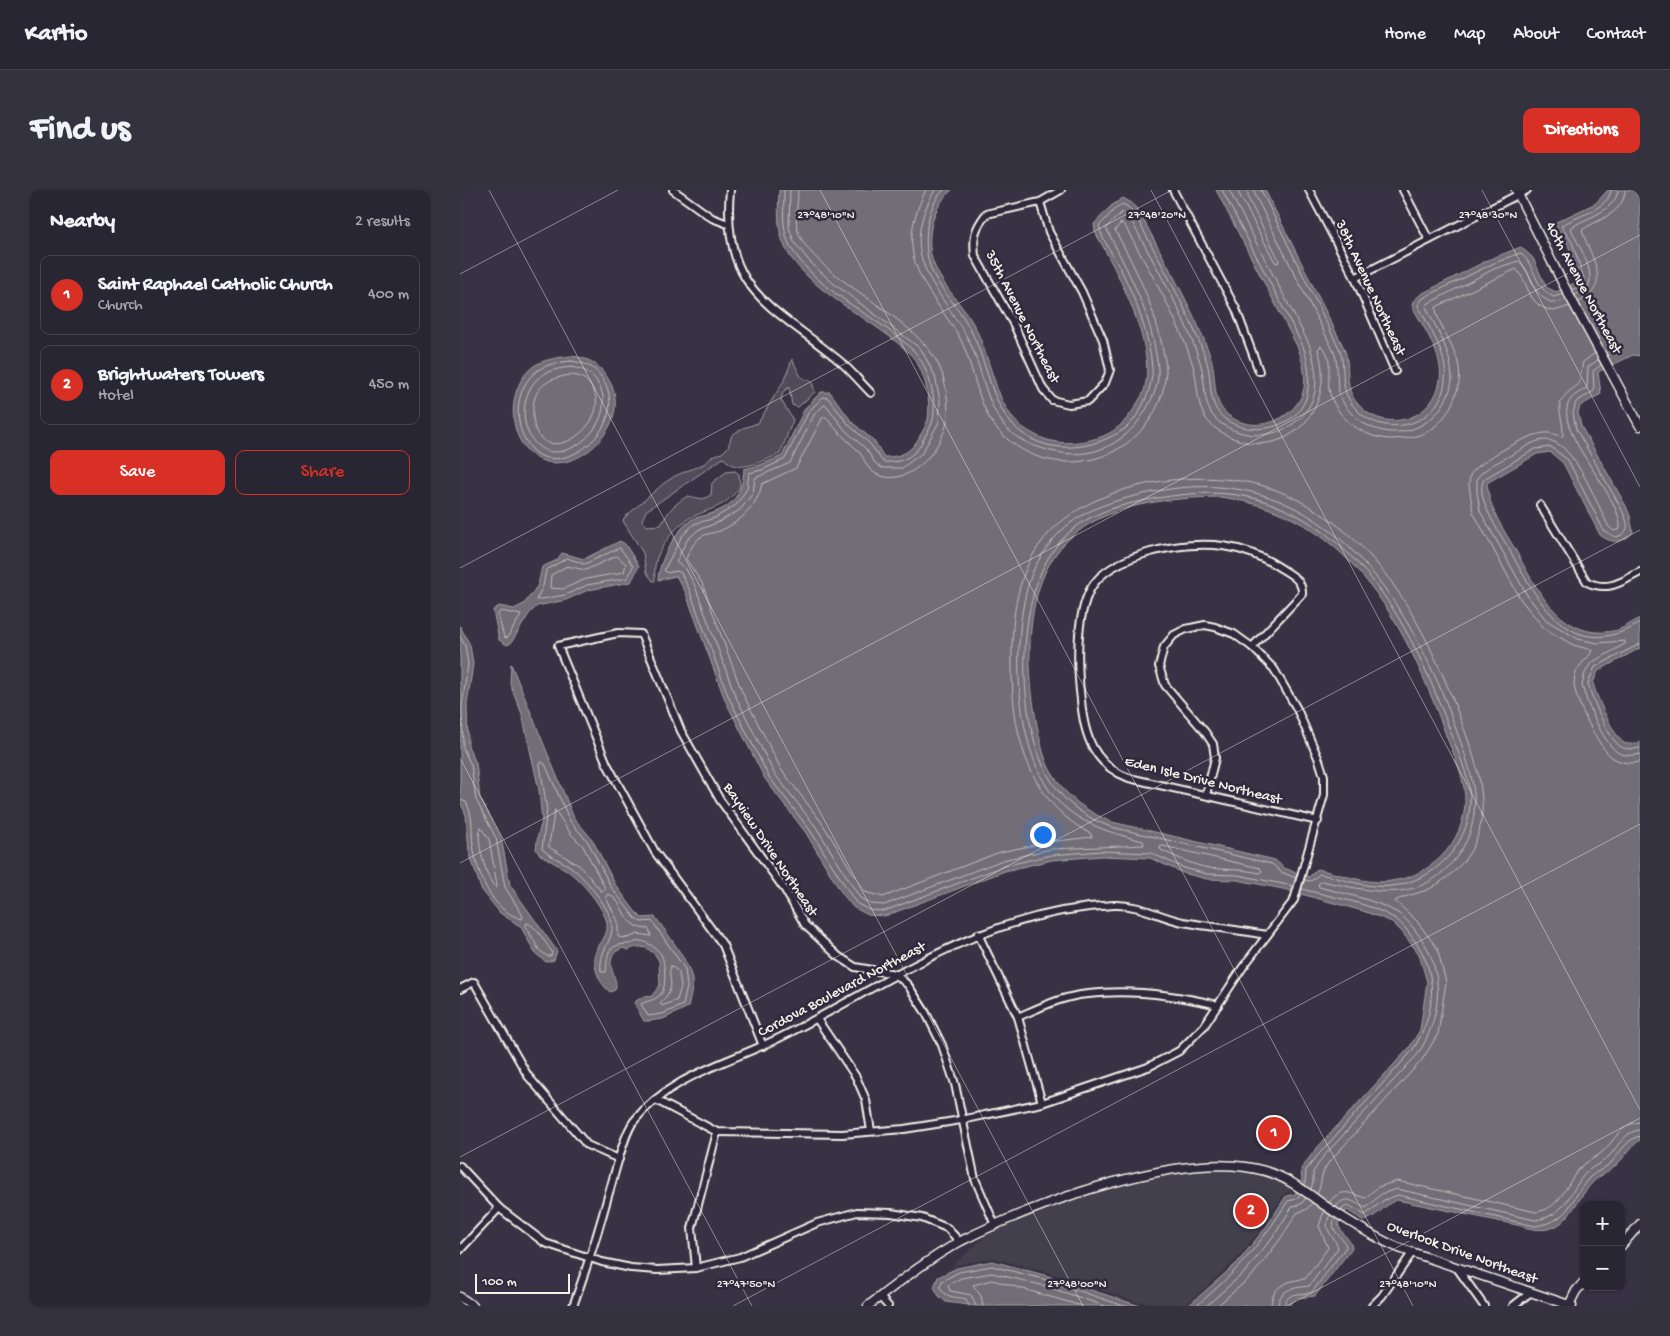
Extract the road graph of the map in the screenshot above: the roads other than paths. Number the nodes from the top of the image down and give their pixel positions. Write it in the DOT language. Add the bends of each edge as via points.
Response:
graph roads {
  1 [pos="673,190"];
  2 [pos="730,190"];
  3 [pos="1061,190"];
  4 [pos="1173,190"];
  5 [pos="1309,190"];
  6 [pos="1403,190"];
  7 [pos="1527,190"];
  8 [pos="1517,193"];
  9 [pos="1040,202"];
  10 [pos="728,224"];
  11 [pos="1428,240"];
  12 [pos="1355,278"];
  13 [pos="1259,371"];
  14 [pos="1395,371"];
  15 [pos="871,393"];
  16 [pos="1640,426"];
  17 [pos="1540,505"];
  18 [pos="1640,572"];
  19 [pos="1252,648"];
  20 [pos="1206,795"];
  21 [pos="1318,821"];
  22 [pos="978,934"];
  23 [pos="1267,935"];
  24 [pos="895,974"];
  25 [pos="460,989"];
  26 [pos="1218,1005"];
  27 [pos="1018,1017"];
  28 [pos="817,1019"];
  29 [pos="763,1046"];
  30 [pos="656,1100"];
  31 [pos="1042,1103"];
  32 [pos="961,1120"];
  33 [pos="871,1131"];
  34 [pos="717,1132"];
  35 [pos="619,1159"];
  36 [pos="460,1166"];
  37 [pos="499,1208"];
  38 [pos="1640,1224"];
  39 [pos="995,1225"];
  40 [pos="1625,1241"];
  41 [pos="960,1242"];
  42 [pos="460,1250"];
  43 [pos="1412,1253"];
  44 [pos="590,1258"];
  45 [pos="696,1268"];
  46 [pos="1457,1268"];
  47 [pos="1580,1286"];
  48 [pos="1531,1292"];
  49 [pos="460,1296"];
  50 [pos="880,1298"];
  51 [pos="473,1306"];
  52 [pos="573,1306"];
  53 [pos="868,1306"];
  54 [pos="888,1306"];
  55 [pos="1372,1306"];
  56 [pos="1484,1306"];
  57 [pos="1513,1306"];
  58 [pos="1571,1306"];
  1 -- 10 [label="street" via="712,218"];
  2 -- 10 [label="street"];
  3 -- 9 [label="street"];
  4 -- 13 [label="street" via="1236,309"];
  5 -- 12 [label="street, 38th Avenue Northeast"];
  6 -- 11 [label="street"];
  7 -- 8 [label="street"];
  8 -- 11 [label="street"];
  8 -- 16 [label="street, 40th Avenue Northeast"];
  9 -- 9 [label="street, 35th Avenue Northeast" via="1048,232 1082,292 1103,340 1110,370 1105,383 1088,401 1081,403 1052,400 1042,389 1014,326 974,256 972,244 977,226 986,214"];
  10 -- 15 [label="street" via="735,255 751,288 779,316 849,368"];
  11 -- 12 [label="street"];
  12 -- 14 [label="street, 38th Avenue Northeast"];
  17 -- 18 [label="street" via="1588,582 1601,587 1615,586"];
  19 -- 20 [label="street" via="1225,630 1205,625 1174,635 1160,656 1159,666 1165,685 1213,744 1215,758"];
  19 -- 20 [label="street, Eden Isle Drive Northeast" via="1298,599 1302,589 1290,574 1246,551 1204,545 1143,554 1124,560 1104,572 1086,600 1081,622 1079,685 1087,735 1097,756 1111,770 1129,778"];
  19 -- 21 [label="street" via="1284,683 1319,760 1325,784"];
  20 -- 21 [label="street, Eden Isle Drive Northeast"];
  21 -- 23 [label="street" via="1294,900"];
  22 -- 23 [label="street, Cordova Boulevard Northeast" via="1039,915 1115,905 1140,907 1181,921"];
  22 -- 24 [label="street, Cordova Boulevard Northeast"];
  22 -- 27 [label="street"];
  23 -- 26 [label="street"];
  24 -- 28 [label="street, Cordova Boulevard Northeast"];
  24 -- 29 [label="street, Bayview Drive Northeast" via="855,967 804,925 785,890 720,800 691,749 641,634 618,633 558,646 607,764 655,852 724,945"];
  24 -- 32 [label="street" via="908,985 942,1045 955,1084"];
  25 -- 35 [label="street" via="474,982 528,1076 587,1145"];
  26 -- 27 [label="street" via="1177,996 1088,994 1057,1001"];
  26 -- 31 [label="street" via="1204,1026 1179,1050 1148,1067"];
  27 -- 31 [label="street"];
  28 -- 29 [label="street, Cordova Boulevard Northeast"];
  28 -- 33 [label="street" via="856,1077 866,1100"];
  29 -- 30 [label="street, Cordova Boulevard Northeast" via="672,1086"];
  30 -- 34 [label="street"];
  30 -- 35 [label="street, Cordova Boulevard Northeast" via="633,1122"];
  31 -- 32 [label="street"];
  32 -- 33 [label="street"];
  32 -- 39 [label="street" via="975,1179"];
  33 -- 34 [label="street" via="842,1134"];
  34 -- 45 [label="street" via="692,1228"];
  35 -- 44 [label="street, Cordova Boulevard Northeast"];
  36 -- 37 [label="street"];
  37 -- 42 [label="street"];
  37 -- 44 [label="street" via="545,1243"];
  38 -- 40 [label="street"];
  39 -- 41 [label="street, Overlook Drive Northeast"];
  39 -- 43 [label="street, Overlook Drive Northeast" via="1054,1201 1169,1169 1239,1166 1266,1171 1296,1186 1387,1243"];
  41 -- 45 [label="street" via="947,1228 922,1218 857,1212 817,1223 740,1257"];
  41 -- 50 [label="street, Overlook Drive Northeast"];
  43 -- 46 [label="street, Overlook Drive Northeast"];
  43 -- 55 [label="street"];
  44 -- 45 [label="street" via="648,1269"];
  44 -- 52 [label="street, Cordova Boulevard Northeast"];
  46 -- 48 [label="street, Overlook Drive Northeast"];
  46 -- 56 [label="street"];
  47 -- 58 [label="street"];
  48 -- 57 [label="street"];
  48 -- 58 [label="street, Overlook Drive Northeast"];
  49 -- 51 [label="street"];
  50 -- 53 [label="street, Overlook Drive Northeast"];
  50 -- 54 [label="street"];
}
